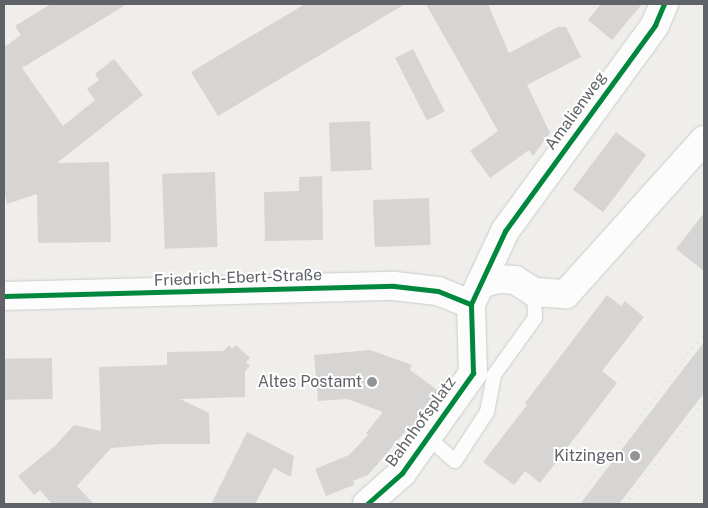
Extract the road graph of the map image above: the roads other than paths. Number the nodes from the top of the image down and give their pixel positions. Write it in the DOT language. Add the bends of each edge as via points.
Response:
graph roads {
  1 [pos="664,4"];
  2 [pos="704,140"];
  3 [pos="504,231"];
  4 [pos="534,292"];
  5 [pos="476,294"];
  6 [pos="4,296"];
  7 [pos="482,379"];
  8 [pos="428,437"];
  9 [pos="367,504"];
  1 -- 3 [label="street, Amalienweg" via="655,25"];
  2 -- 4 [label="street" via="566,294"];
  3 -- 5 [label="street, Bahnhofsplatz"];
  4 -- 5 [label="street" via="516,280 498,279"];
  4 -- 7 [label="lane" via="535,318 494,375"];
  5 -- 6 [label="street, Friedrich-Ebert-Straße" via="394,286"];
  5 -- 7 [label="street, Bahnhofsplatz"];
  7 -- 8 [label="street, Bahnhofsplatz"];
  7 -- 8 [label="lane, Bahnhofsplatz" via="487,412 455,461"];
  8 -- 9 [label="street, Bahnhofsplatz" via="402,473"];
}
